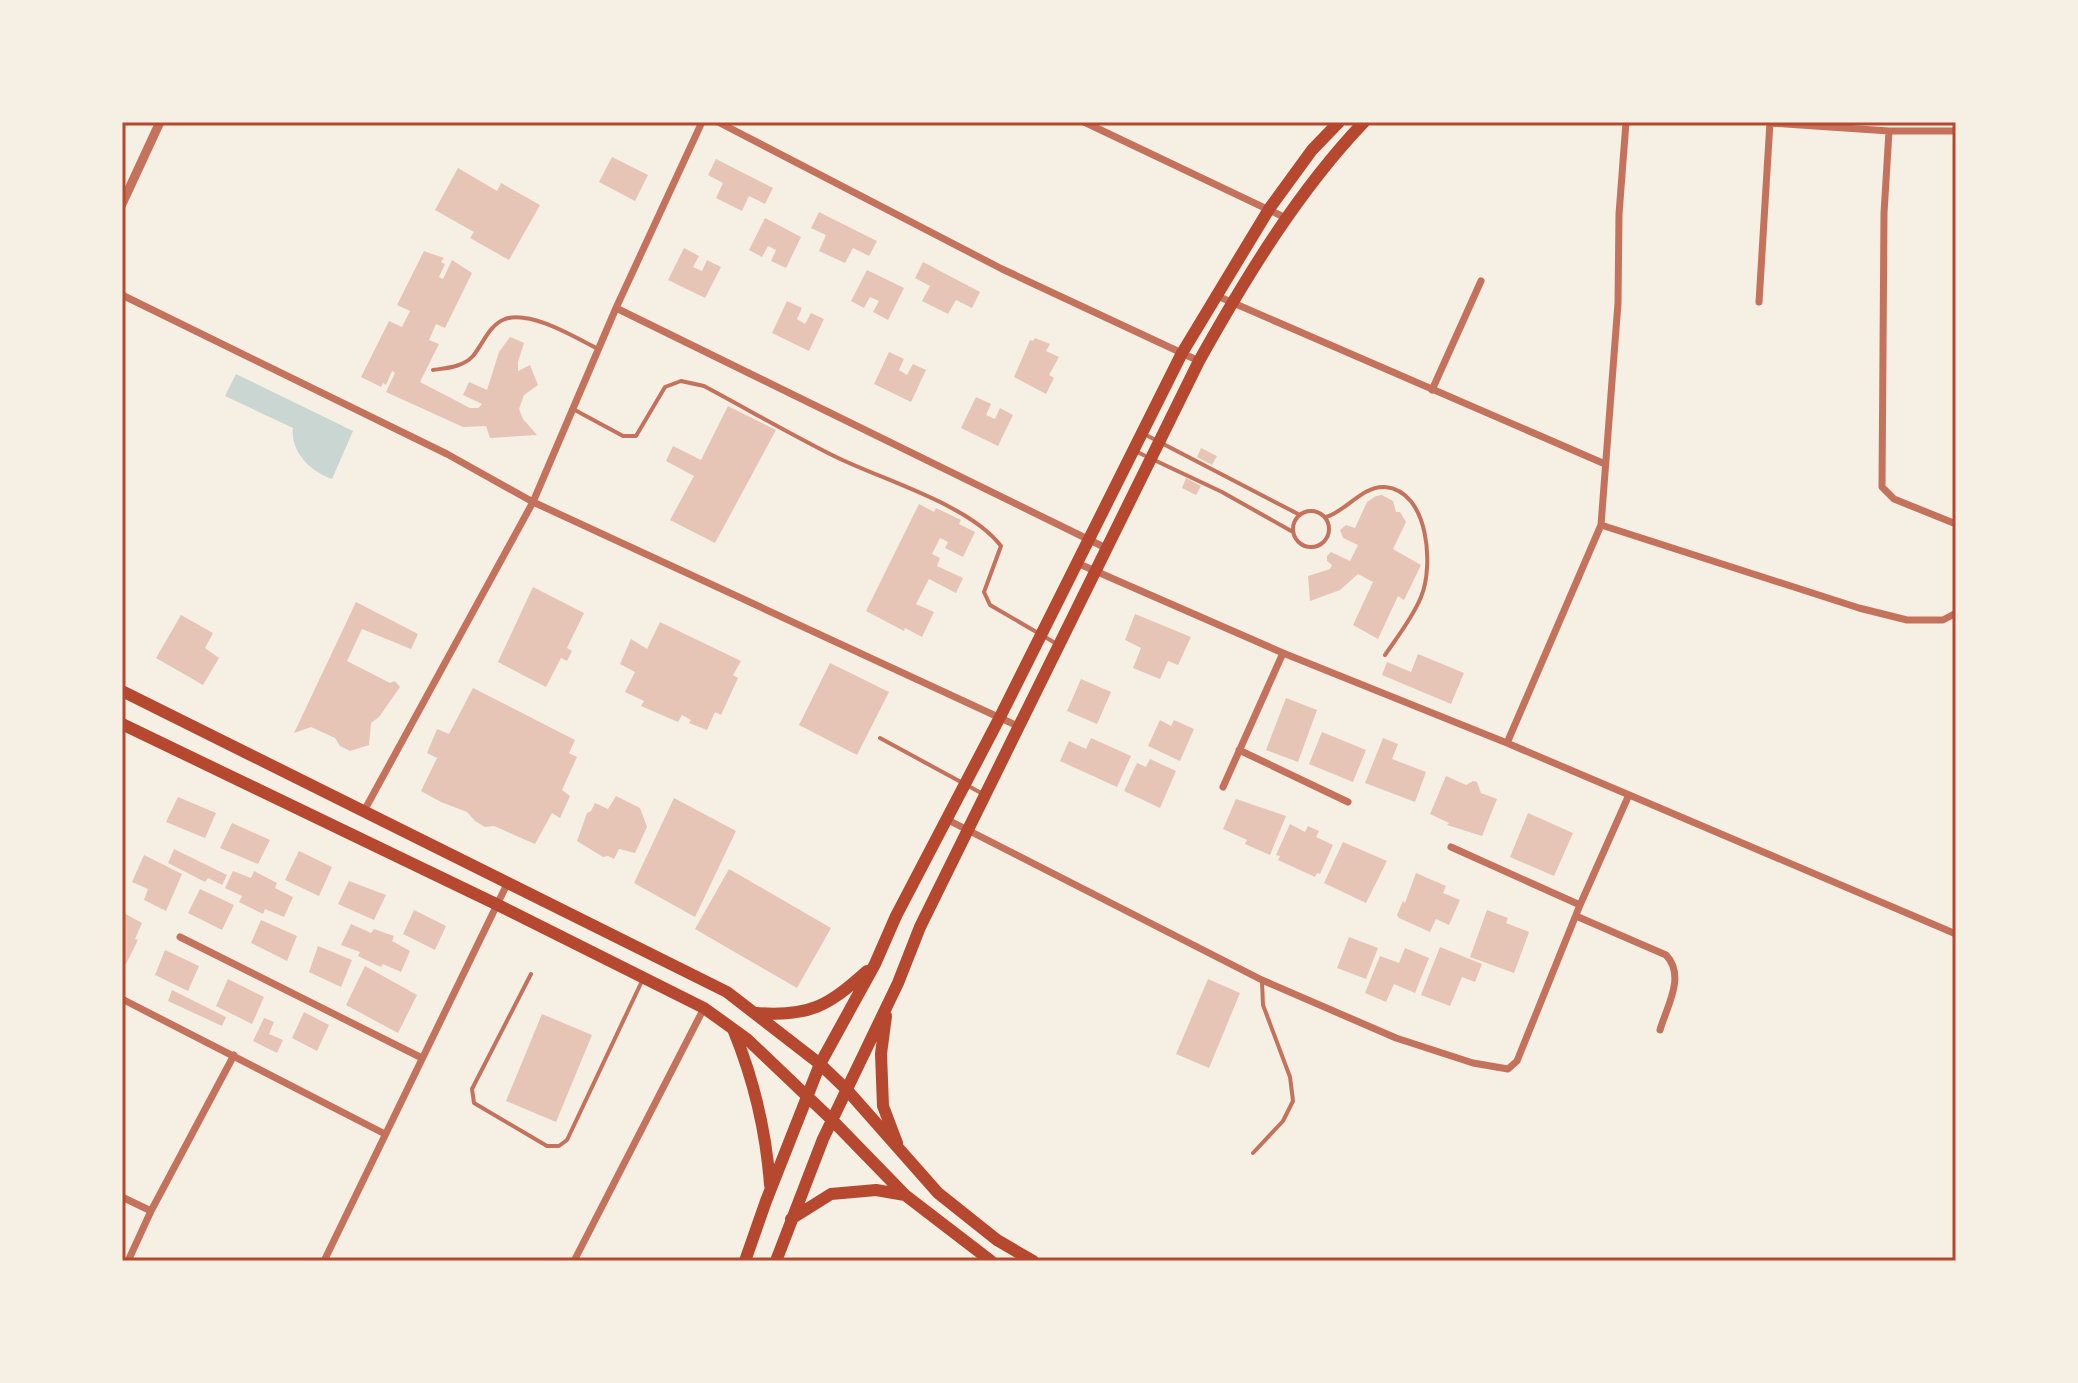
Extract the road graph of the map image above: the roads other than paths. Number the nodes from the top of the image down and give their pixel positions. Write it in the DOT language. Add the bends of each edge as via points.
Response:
graph roads {
  1 [pos="160,122"];
  2 [pos="702,122"];
  3 [pos="718,122"];
  4 [pos="1084,122"];
  5 [pos="1106,122"];
  6 [pos="1339,122"];
  7 [pos="1364,122"];
  8 [pos="1626,122"];
  9 [pos="1770,122"];
  10 [pos="736,126"];
  11 [pos="1102,131"];
  12 [pos="1889,131"];
  13 [pos="1956,131"];
  14 [pos="122,204"];
  15 [pos="1269,209"];
  16 [pos="1288,219"];
  17 [pos="1481,281"];
  18 [pos="122,295"];
  19 [pos="1215,295"];
  20 [pos="1232,302"];
  21 [pos="1759,302"];
  22 [pos="616,308"];
  23 [pos="598,349"];
  24 [pos="1182,353"];
  25 [pos="1199,361"];
  26 [pos="433,370"];
  27 [pos="1432,390"];
  28 [pos="573,409"];
  29 [pos="1142,433"];
  30 [pos="1158,441"];
  31 [pos="1133,450"];
  32 [pos="1150,459"];
  33 [pos="1605,464"];
  34 [pos="533,502"];
  35 [pos="1300,515"];
  36 [pos="1326,517"];
  37 [pos="1956,524"];
  38 [pos="1601,525"];
  39 [pos="1293,532"];
  40 [pos="1089,540"];
  41 [pos="1108,549"];
  42 [pos="1077,563"];
  43 [pos="1096,571"];
  44 [pos="1956,613"];
  45 [pos="1041,635"];
  46 [pos="1060,646"];
  47 [pos="1283,653"];
  48 [pos="1385,655"];
  49 [pos="122,691"];
  50 [pos="1000,717"];
  51 [pos="122,724"];
  52 [pos="1020,727"];
  53 [pos="880,738"];
  54 [pos="1507,743"];
  55 [pos="1239,750"];
  56 [pos="964,785"];
  57 [pos="1223,787"];
  58 [pos="986,795"];
  59 [pos="1628,797"];
  60 [pos="1348,802"];
  61 [pos="364,811"];
  62 [pos="946,819"];
  63 [pos="968,832"];
  64 [pos="1451,847"];
  65 [pos="508,882"];
  66 [pos="496,904"];
  67 [pos="1580,905"];
  68 [pos="1576,916"];
  69 [pos="1956,934"];
  70 [pos="180,937"];
  71 [pos="875,964"];
  72 [pos="531,974"];
  73 [pos="643,978"];
  74 [pos="1262,980"];
  75 [pos="122,999"];
  76 [pos="887,1005"];
  77 [pos="704,1008"];
  78 [pos="756,1013"];
  79 [pos="733,1029"];
  80 [pos="1660,1030"];
  81 [pos="234,1055"];
  82 [pos="422,1058"];
  83 [pos="820,1064"];
  84 [pos="847,1090"];
  85 [pos="807,1098"];
  86 [pos="832,1120"];
  87 [pos="385,1134"];
  88 [pos="899,1149"];
  89 [pos="1253,1153"];
  90 [pos="770,1191"];
  91 [pos="905,1195"];
  92 [pos="122,1197"];
  93 [pos="151,1211"];
  94 [pos="791,1219"];
  95 [pos="128,1261"];
  96 [pos="324,1261"];
  97 [pos="574,1261"];
  98 [pos="745,1261"];
  99 [pos="776,1261"];
  100 [pos="991,1261"];
  101 [pos="1033,1261"];
  1 -- 14 [label="street"];
  2 -- 22 [label="street"];
  3 -- 10 [label="street"];
  4 -- 11 [label="street"];
  5 -- 11 [label="street"];
  6 -- 15 [label="main road"];
  7 -- 16 [label="main road" via="1331,156"];
  8 -- 33 [label="street"];
  9 -- 12 [label="street"];
  9 -- 21 [label="street"];
  10 -- 24 [label="street" via="1002,269"];
  11 -- 15 [label="street"];
  12 -- 13 [label="street"];
  12 -- 37 [label="street" via="1882,487 1894,499"];
  15 -- 16 [label="street"];
  15 -- 19 [label="main road"];
  16 -- 20 [label="main road"];
  17 -- 27 [label="street"];
  18 -- 34 [label="street" via="447,454"];
  19 -- 20 [label="street"];
  19 -- 24 [label="main road"];
  20 -- 25 [label="main road"];
  20 -- 27 [label="street"];
  22 -- 23 [label="street"];
  22 -- 40 [label="street"];
  23 -- 26 [label="lane" via="554,327 516,318 503,320 458,366"];
  23 -- 28 [label="street"];
  24 -- 25 [label="street"];
  24 -- 29 [label="main road"];
  25 -- 30 [label="main road"];
  27 -- 33 [label="street"];
  28 -- 34 [label="street"];
  28 -- 45 [label="lane" via="623,436 636,436 665,387 681,381 704,386 835,457 944,505 992,535 1001,546 984,592 990,605"];
  29 -- 30 [label="lane"];
  29 -- 31 [label="main road"];
  30 -- 32 [label="main road"];
  30 -- 35 [label="lane"];
  31 -- 32 [label="lane"];
  31 -- 40 [label="main road"];
  32 -- 39 [label="lane"];
  32 -- 41 [label="main road"];
  33 -- 38 [label="street"];
  34 -- 50 [label="street"];
  34 -- 61 [label="street"];
  35 -- 36 [label="lane" via="1310,510"];
  35 -- 39 [label="lane"];
  36 -- 39 [label="lane" via="1330,529 1321,544 1304,545"];
  36 -- 48 [label="lane" via="1368,491 1385,487 1403,495 1417,511 1426,536 1428,568 1422,596"];
  38 -- 44 [label="street" via="1907,620 1943,620"];
  38 -- 54 [label="street"];
  40 -- 41 [label="street"];
  40 -- 42 [label="main road"];
  41 -- 43 [label="main road"];
  42 -- 43 [label="street"];
  42 -- 45 [label="main road"];
  43 -- 46 [label="main road"];
  43 -- 47 [label="street"];
  45 -- 46 [label="lane"];
  45 -- 50 [label="main road"];
  46 -- 52 [label="main road"];
  47 -- 54 [label="street"];
  47 -- 55 [label="street"];
  49 -- 61 [label="main road"];
  50 -- 52 [label="street"];
  50 -- 56 [label="main road"];
  51 -- 66 [label="main road"];
  52 -- 58 [label="main road"];
  53 -- 56 [label="lane"];
  54 -- 59 [label="street"];
  55 -- 57 [label="street"];
  55 -- 60 [label="street"];
  56 -- 58 [label="lane"];
  56 -- 62 [label="main road"];
  58 -- 63 [label="main road"];
  59 -- 67 [label="street"];
  59 -- 69 [label="street"];
  61 -- 65 [label="main road"];
  62 -- 63 [label="street"];
  62 -- 71 [label="main road"];
  63 -- 74 [label="street"];
  63 -- 76 [label="main road"];
  64 -- 67 [label="street"];
  65 -- 66 [label="street"];
  65 -- 78 [label="main road" via="684,968"];
  66 -- 73 [label="main road"];
  66 -- 82 [label="street"];
  67 -- 68 [label="street"];
  68 -- 74 [label="street" via="1517,1061 1508,1069 1396,1038"];
  68 -- 80 [label="street" via="1672,961 1677,975"];
  70 -- 82 [label="street"];
  71 -- 78 [label="main road" via="838,997 810,1010"];
  71 -- 83 [label="main road"];
  72 -- 73 [label="lane" via="472,1096 474,1103 547,1146 567,1140"];
  73 -- 77 [label="main road"];
  74 -- 89 [label="lane" via="1263,1005 1290,1077 1293,1101 1283,1121"];
  75 -- 81 [label="street"];
  76 -- 84 [label="main road"];
  76 -- 88 [label="main road" via="881,1054 883,1106"];
  77 -- 79 [label="main road"];
  77 -- 97 [label="street"];
  78 -- 83 [label="main road"];
  79 -- 85 [label="main road"];
  79 -- 90 [label="main road" via="749,1067 766,1137"];
  81 -- 87 [label="street"];
  81 -- 93 [label="street"];
  82 -- 87 [label="street"];
  83 -- 84 [label="main road"];
  83 -- 85 [label="main road"];
  84 -- 86 [label="main road"];
  84 -- 88 [label="main road"];
  85 -- 86 [label="main road"];
  85 -- 90 [label="main road"];
  86 -- 91 [label="main road"];
  86 -- 94 [label="main road"];
  87 -- 96 [label="street"];
  88 -- 101 [label="main road" via="938,1193"];
  90 -- 98 [label="main road"];
  91 -- 94 [label="main road" via="876,1190 831,1194"];
  91 -- 100 [label="main road"];
  92 -- 93 [label="street"];
  93 -- 95 [label="street"];
  94 -- 99 [label="main road"];
}
